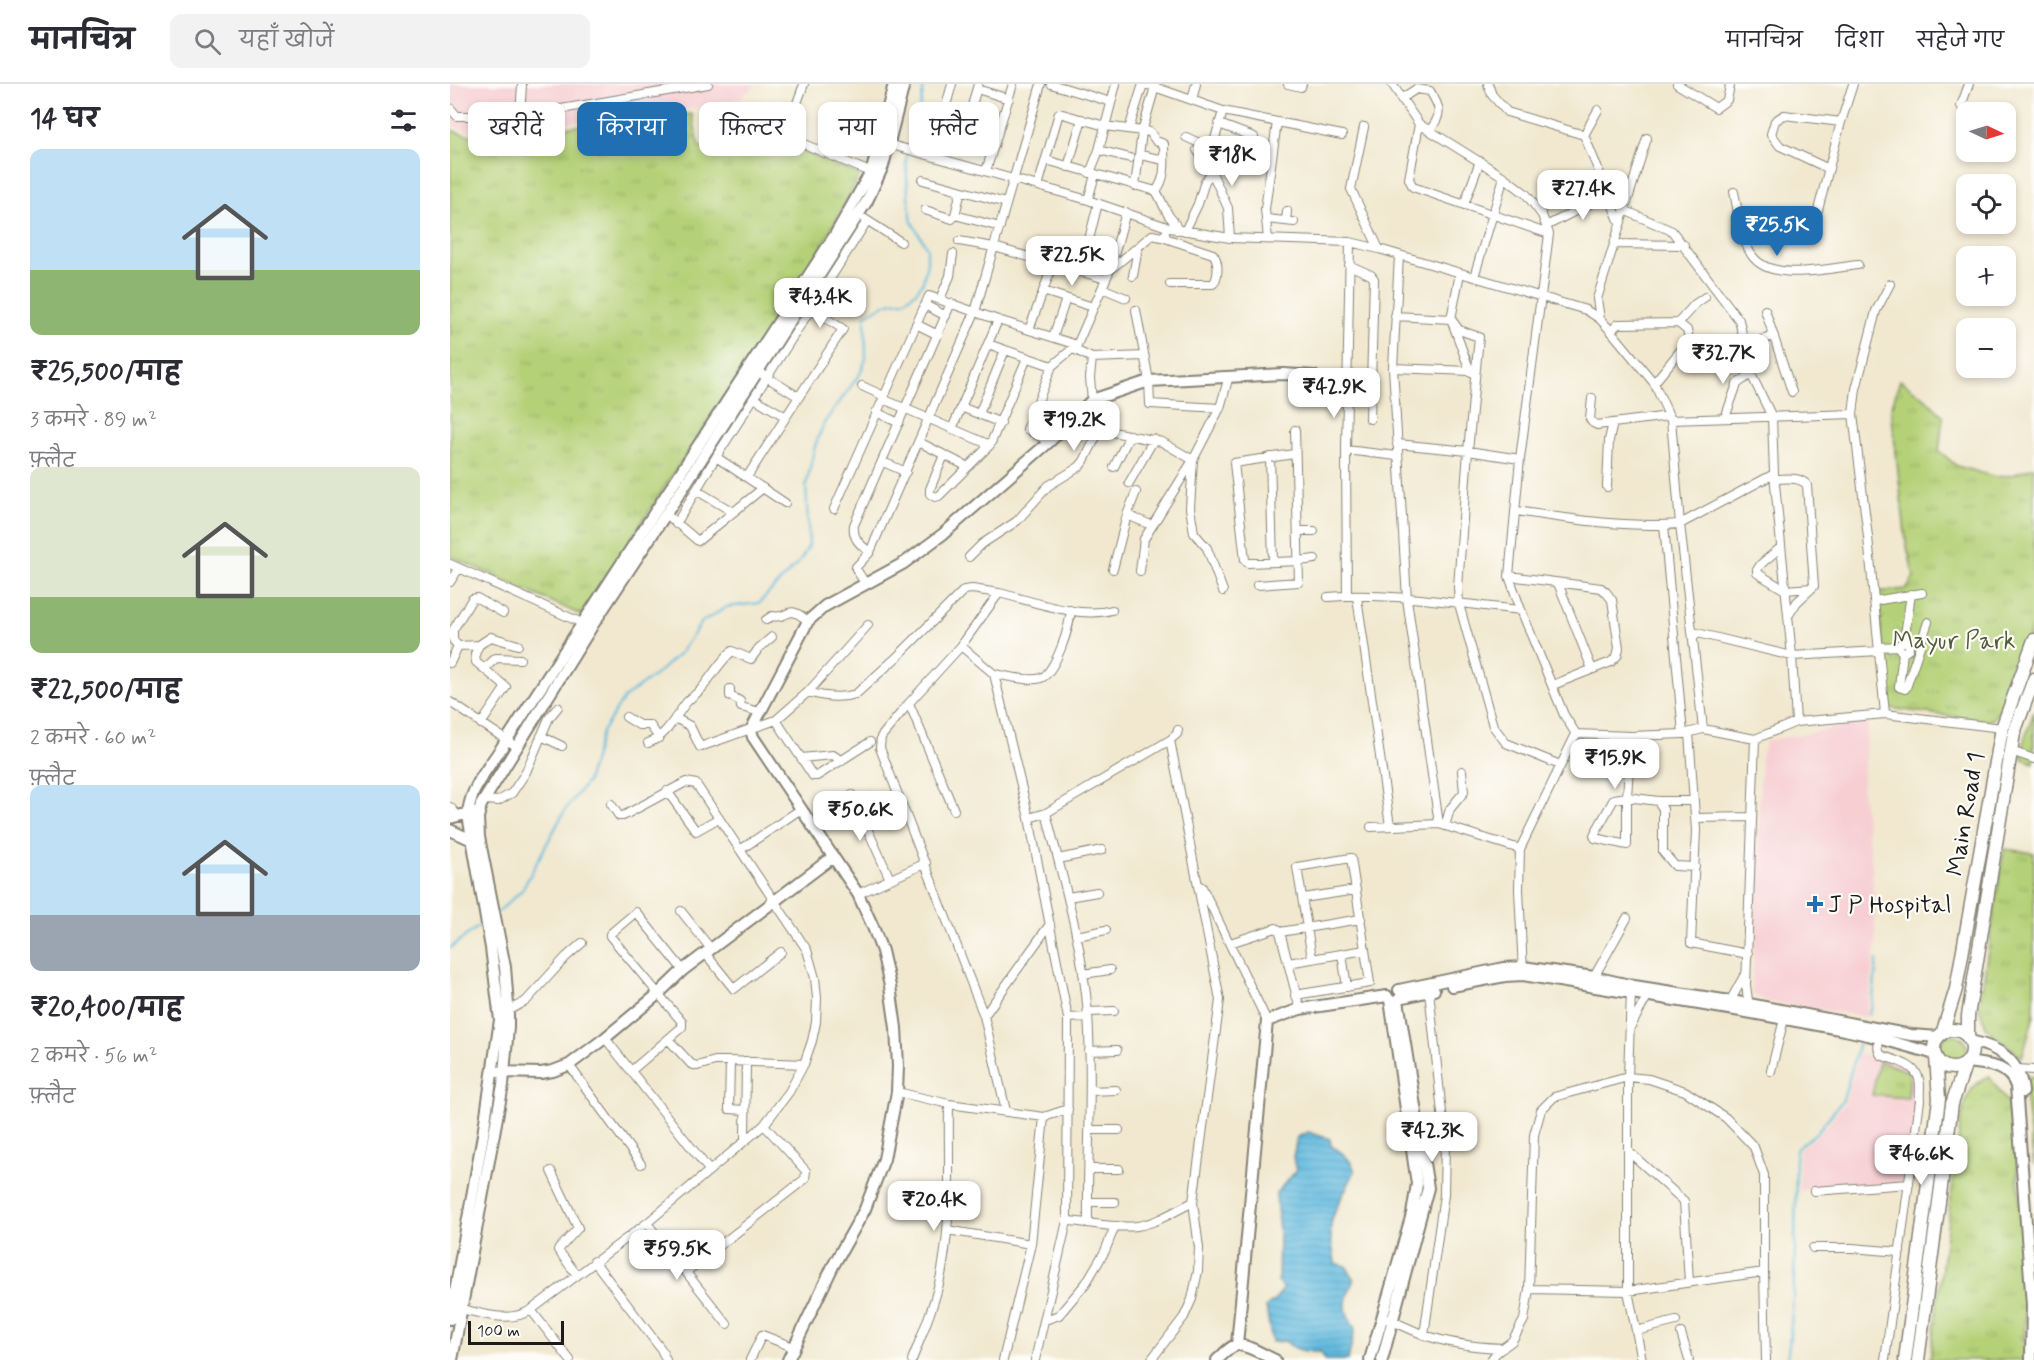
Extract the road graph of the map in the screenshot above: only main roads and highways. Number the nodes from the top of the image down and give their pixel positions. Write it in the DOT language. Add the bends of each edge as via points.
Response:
graph roads {
  1 [pos="2034,640"];
  2 [pos="2034,679"];
  3 [pos="1940,1036"];
  4 [pos="1969,1040"];
  5 [pos="1935,1056"];
  6 [pos="1966,1063"];
  7 [pos="1905,1360"];
  8 [pos="1918,1360"];
  1 -- 3 [label="main road, Main Road 1" via="2002,728 1956,989"];
  2 -- 4 [label="main road, Main Road 1" via="2014,733 1968,1016"];
  3 -- 4 [label="main road" via="1957,1030"];
  3 -- 5 [label="main road" via="1934,1047"];
  4 -- 6 [label="main road" via="1972,1052"];
  5 -- 6 [label="main road" via="1951,1068"];
  5 -- 7 [label="main road" via="1939,1099"];
  6 -- 8 [label="main road" via="1952,1104"];
}
